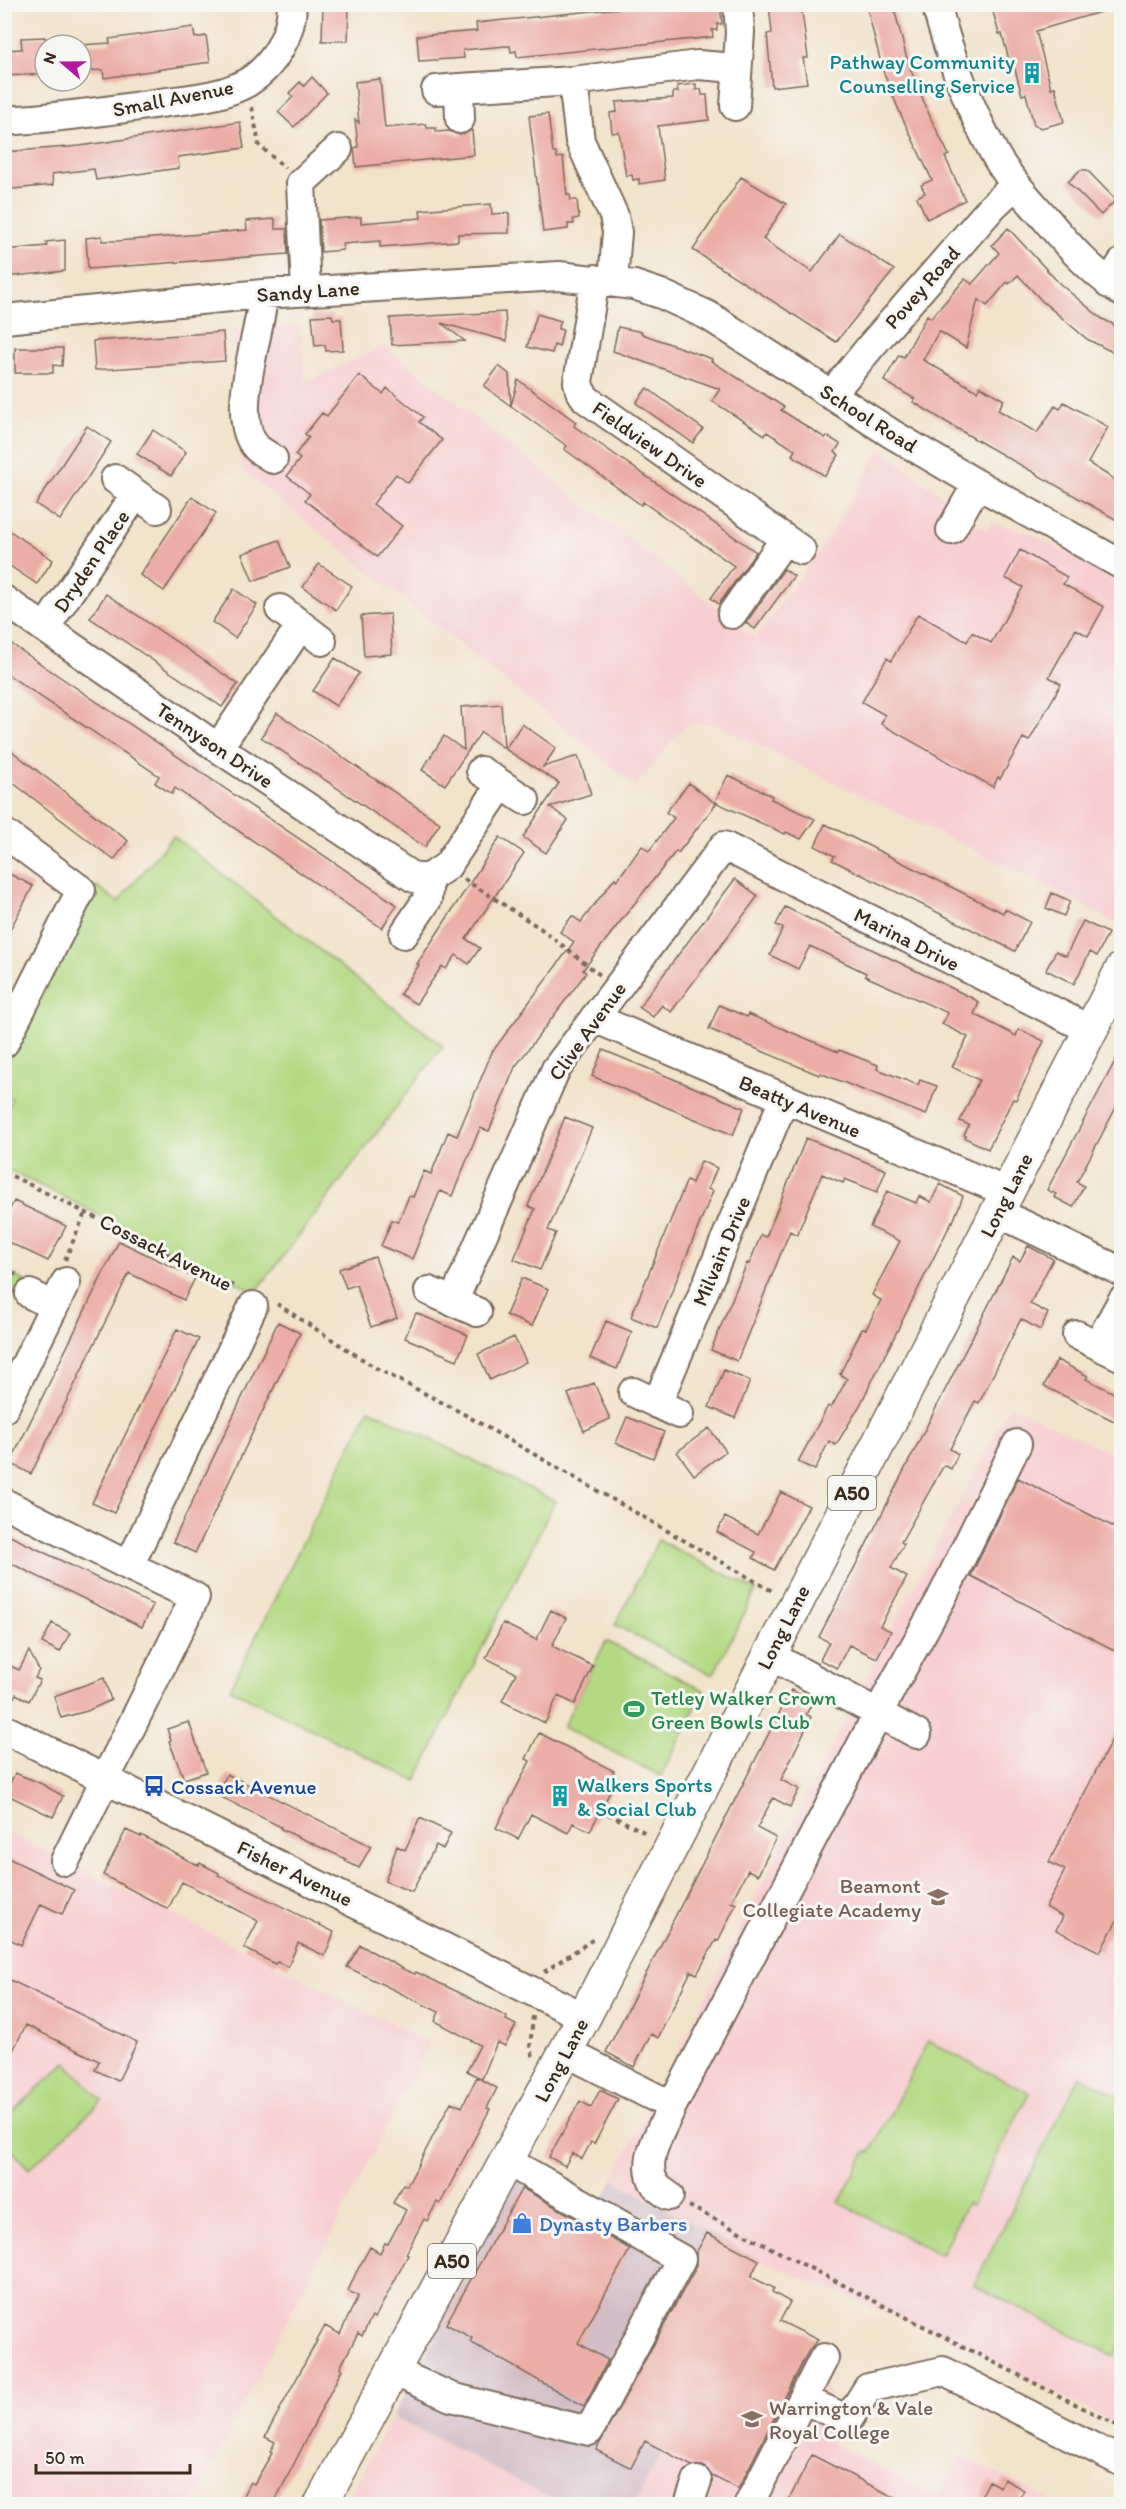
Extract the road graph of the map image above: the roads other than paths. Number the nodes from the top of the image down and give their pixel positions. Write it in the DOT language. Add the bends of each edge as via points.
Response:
graph roads {
  1 [pos="292,4"];
  2 [pos="738,4"];
  3 [pos="936,4"];
  4 [pos="736,68"];
  5 [pos="573,81"];
  6 [pos="735,106"];
  7 [pos="460,119"];
  8 [pos="4,122"];
  9 [pos="338,149"];
  10 [pos="1016,184"];
  11 [pos="604,280"];
  12 [pos="1117,280"];
  13 [pos="306,291"];
  14 [pos="263,294"];
  15 [pos="4,319"];
  16 [pos="831,395"];
  17 [pos="273,459"];
  18 [pos="977,484"];
  19 [pos="136,494"];
  20 [pos="951,530"];
  21 [pos="1122,565"];
  22 [pos="4,600"];
  23 [pos="732,614"];
  24 [pos="301,625"];
  25 [pos="45,628"];
  26 [pos="218,748"];
  27 [pos="502,785"];
  28 [pos="4,833"];
  29 [pos="724,846"];
  30 [pos="438,872"];
  31 [pos="404,934"];
  32 [pos="1122,969"];
  33 [pos="594,1018"];
  34 [pos="1090,1030"];
  35 [pos="4,1043"];
  36 [pos="784,1099"];
  37 [pos="1002,1202"];
  38 [pos="1122,1272"];
  39 [pos="50,1294"];
  40 [pos="1122,1301"];
  41 [pos="453,1302"];
  42 [pos="244,1311"];
  43 [pos="1099,1346"];
  44 [pos="657,1403"];
  45 [pos="4,1408"];
  46 [pos="1017,1444"];
  47 [pos="4,1503"];
  48 [pos="129,1566"];
  49 [pos="770,1655"];
  50 [pos="878,1714"];
  51 [pos="4,1729"];
  52 [pos="917,1734"];
  53 [pos="106,1780"];
  54 [pos="65,1860"];
  55 [pos="584,2017"];
  56 [pos="566,2052"];
  57 [pos="672,2106"];
  58 [pos="507,2160"];
  59 [pos="669,2196"];
  60 [pos="824,2358"];
  61 [pos="393,2371"];
  62 [pos="803,2399"];
  63 [pos="1122,2462"];
  64 [pos="321,2505"];
  65 [pos="749,2505"];
  1 -- 8 [label="street, Small Avenue" via="280,47 248,82 187,99"];
  2 -- 4 [label="street"];
  3 -- 10 [label="street" via="963,86 998,159"];
  4 -- 5 [label="street" via="698,65"];
  4 -- 6 [label="street"];
  5 -- 7 [label="street" via="447,89"];
  5 -- 11 [label="street, Fieldview Drive" via="580,141 614,216 617,232"];
  9 -- 13 [label="street" via="301,183"];
  10 -- 12 [label="street" via="1067,245"];
  10 -- 16 [label="street, Povey Road"];
  11 -- 13 [label="street, Sandy Lane" via="559,276"];
  11 -- 16 [label="street, School Road" via="661,294 709,316"];
  11 -- 23 [label="street, Fieldview Drive" via="578,382 586,399 793,545"];
  13 -- 14 [label="street, Sandy Lane"];
  14 -- 15 [label="street, Sandy Lane"];
  14 -- 17 [label="street" via="248,371 246,416 257,448"];
  16 -- 18 [label="street, School Road"];
  18 -- 20 [label="street"];
  18 -- 21 [label="street, School Road"];
  19 -- 25 [label="street, Dryden Place"];
  22 -- 25 [label="street, Tennyson Drive"];
  24 -- 26 [label="street"];
  25 -- 26 [label="street, Tennyson Drive"];
  26 -- 30 [label="street, Tennyson Drive" via="406,875 414,878"];
  27 -- 30 [label="street"];
  28 -- 35 [label="street" via="81,890"];
  29 -- 33 [label="street, Clive Avenue"];
  29 -- 34 [label="street, Marina Drive"];
  30 -- 31 [label="street" via="427,900"];
  32 -- 34 [label="main road, Long Lane / A50"];
  33 -- 36 [label="street, Beatty Avenue"];
  33 -- 41 [label="street, Clive Avenue" via="549,1083"];
  34 -- 37 [label="main road, Long Lane / A50"];
  36 -- 37 [label="street, Beatty Avenue"];
  36 -- 44 [label="street, Milvain Drive"];
  37 -- 38 [label="street, Beatty Avenue"];
  37 -- 49 [label="main road, Long Lane / A50"];
  39 -- 45 [label="street"];
  40 -- 43 [label="street"];
  42 -- 48 [label="street"];
  46 -- 50 [label="street" via="941,1599"];
  47 -- 48 [label="street"];
  48 -- 53 [label="street" via="195,1597"];
  49 -- 50 [label="street"];
  49 -- 55 [label="main road, Long Lane / A50"];
  50 -- 52 [label="street"];
  50 -- 57 [label="street"];
  51 -- 53 [label="street, Fisher Avenue"];
  53 -- 54 [label="street"];
  53 -- 55 [label="street, Fisher Avenue"];
  55 -- 56 [label="main road, Long Lane / A50"];
  56 -- 57 [label="street"];
  56 -- 58 [label="main road, Long Lane / A50"];
  57 -- 59 [label="street" via="652,2152 650,2169 655,2185"];
  58 -- 61 [label="main road, Long Lane / A50"];
  58 -- 61 [label="street" via="681,2259 589,2431 451,2397"];
  60 -- 62 [label="street"];
  61 -- 64 [label="main road, Long Lane / A50"];
  62 -- 63 [label="street" via="848,2420 868,2388 943,2371"];
  62 -- 65 [label="street"];
}
